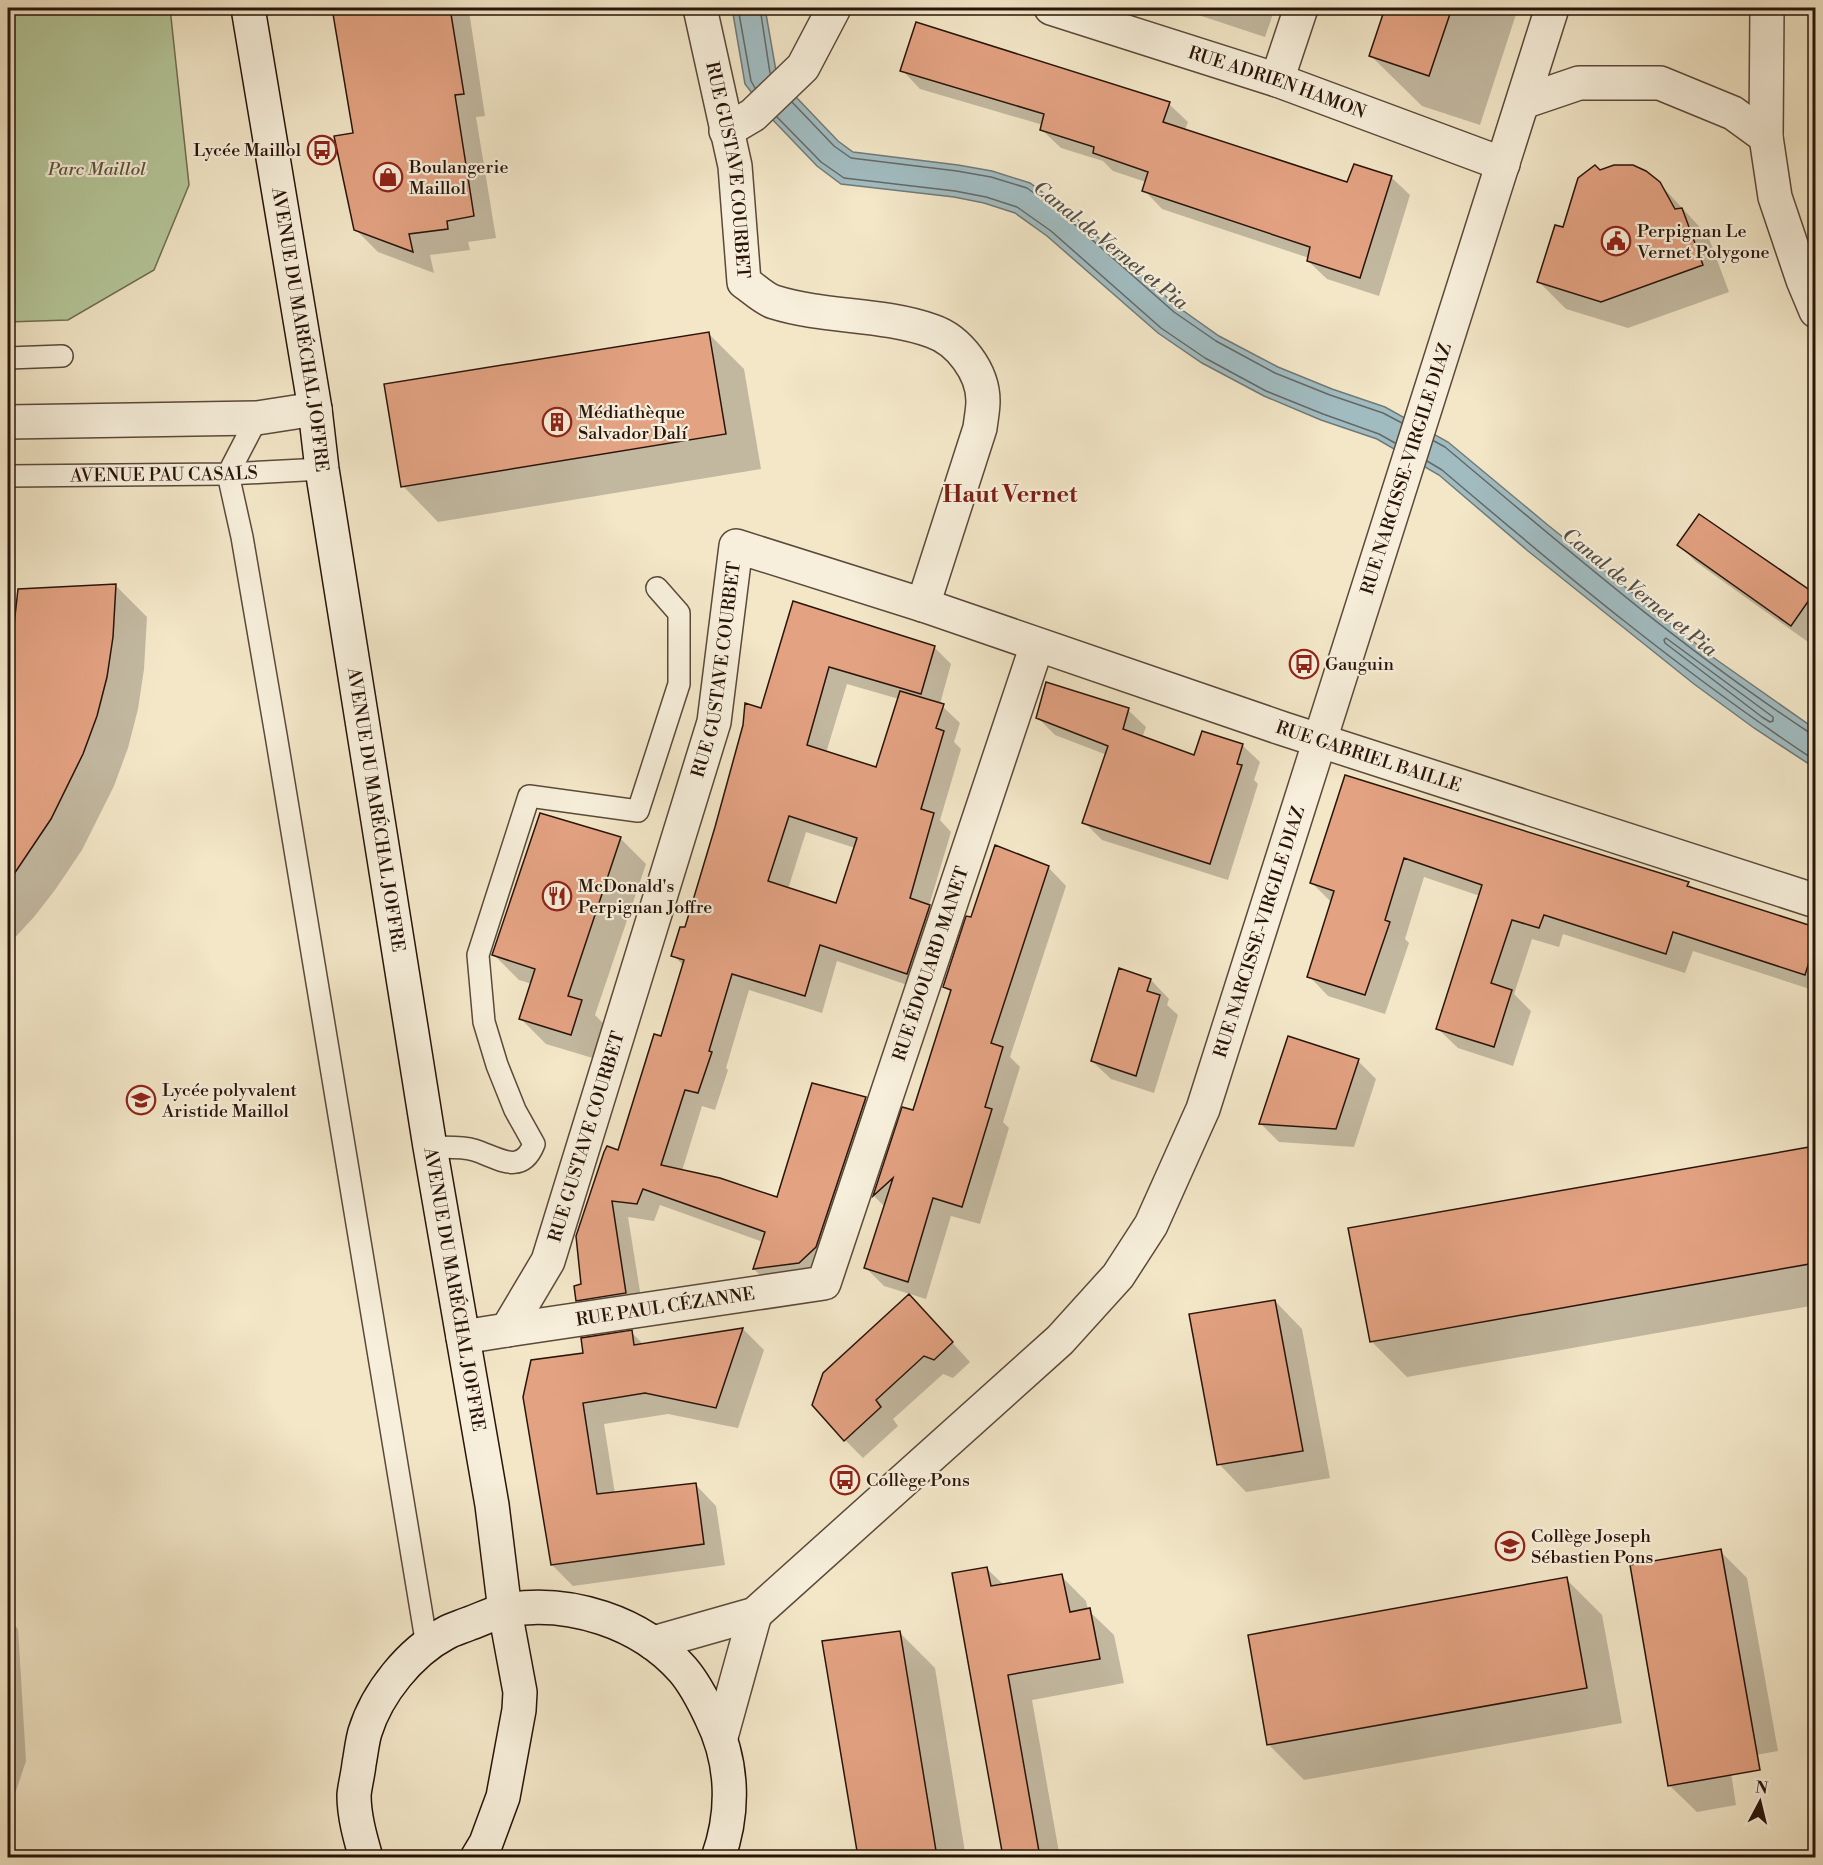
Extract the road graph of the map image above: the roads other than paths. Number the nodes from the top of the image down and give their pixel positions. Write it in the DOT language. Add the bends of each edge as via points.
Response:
graph roads {
  1 [pos="249,8"];
  2 [pos="700,8"];
  3 [pos="834,8"];
  4 [pos="1051,8"];
  5 [pos="1301,8"];
  6 [pos="1552,8"];
  7 [pos="1767,8"];
  8 [pos="1277,80"];
  9 [pos="1522,102"];
  10 [pos="740,123"];
  11 [pos="1766,137"];
  12 [pos="1503,164"];
  13 [pos="1815,311"];
  14 [pos="62,356"];
  15 [pos="8,358"];
  16 [pos="315,409"];
  17 [pos="257,418"];
  18 [pos="8,422"];
  19 [pos="322,469"];
  20 [pos="228,474"];
  21 [pos="8,476"];
  22 [pos="657,588"];
  23 [pos="923,605"];
  24 [pos="1037,645"];
  25 [pos="1320,740"];
  26 [pos="1815,901"];
  27 [pos="430,1147"];
  28 [pos="824,1283"];
  29 [pos="507,1330"];
  30 [pos="463,1337"];
  31 [pos="505,1611"];
  32 [pos="755,1614"];
  33 [pos="653,1643"];
  34 [pos="427,1646"];
  35 [pos="721,1737"];
  36 [pos="366,1857"];
  37 [pos="477,1857"];
  38 [pos="718,1857"];
  1 -- 16 [label="street, AVENUE DU MARÉCHAL JOFFRE"];
  2 -- 10 [label="street, RUE GUSTAVE COURBET"];
  3 -- 10 [label="street" via="803,67"];
  4 -- 8 [label="street, RUE ADRIEN HAMON"];
  5 -- 8 [label="street"];
  6 -- 9 [label="street, RUE NARCISSE-VIRGILE DIAZ"];
  7 -- 11 [label="street"];
  8 -- 12 [label="street, RUE ADRIEN HAMON"];
  9 -- 11 [label="street" via="1579,83 1660,83 1733,113"];
  9 -- 12 [label="street, RUE NARCISSE-VIRGILE DIAZ"];
  10 -- 23 [label="street, RUE GUSTAVE COURBET" via="735,166 744,282 772,301 934,331 961,349 976,371 983,399 980,428"];
  11 -- 13 [label="street" via="1775,197"];
  12 -- 25 [label="street, RUE NARCISSE-VIRGILE DIAZ"];
  14 -- 15 [label="lane"];
  16 -- 17 [label="street"];
  16 -- 19 [label="street, AVENUE DU MARÉCHAL JOFFRE"];
  17 -- 18 [label="street"];
  17 -- 20 [label="lane"];
  19 -- 20 [label="lane, AVENUE PAU CASALS"];
  19 -- 27 [label="street, AVENUE DU MARÉCHAL JOFFRE"];
  20 -- 21 [label="lane, AVENUE PAU CASALS"];
  20 -- 34 [label="lane" via="274,723"];
  22 -- 27 [label="lane" via="679,613 679,684 638,811 529,796 478,956 484,1022 514,1110 534,1144 529,1156 518,1162 499,1161 473,1150"];
  23 -- 24 [label="street, RUE GABRIEL BAILLE"];
  23 -- 29 [label="street, RUE GUSTAVE COURBET" via="736,546 714,722 548,1261"];
  24 -- 25 [label="street, RUE GABRIEL BAILLE"];
  24 -- 28 [label="street, RUE ÉDOUARD MANET"];
  25 -- 26 [label="street, RUE GABRIEL BAILLE"];
  25 -- 32 [label="street, RUE NARCISSE-VIRGILE DIAZ" via="1203,1109 1145,1234 1118,1276 1060,1340"];
  27 -- 30 [label="street, AVENUE DU MARÉCHAL JOFFRE"];
  28 -- 29 [label="street, RUE PAUL CÉZANNE"];
  29 -- 30 [label="street"];
  30 -- 31 [label="street, AVENUE DU MARÉCHAL JOFFRE" via="495,1522"];
  31 -- 33 [label="street" via="544,1607 599,1616"];
  31 -- 34 [label="street" via="447,1632"];
  31 -- 37 [label="street, AVENUE DU MARÉCHAL JOFFRE" via="520,1692 519,1710 502,1797 486,1844"];
  32 -- 33 [label="street, RUE NARCISSE-VIRGILE DIAZ"];
  32 -- 35 [label="street"];
  33 -- 35 [label="street" via="699,1691"];
  34 -- 36 [label="street" via="397,1674 365,1732 354,1795"];
  35 -- 38 [label="street" via="729,1771 730,1804"];
}
